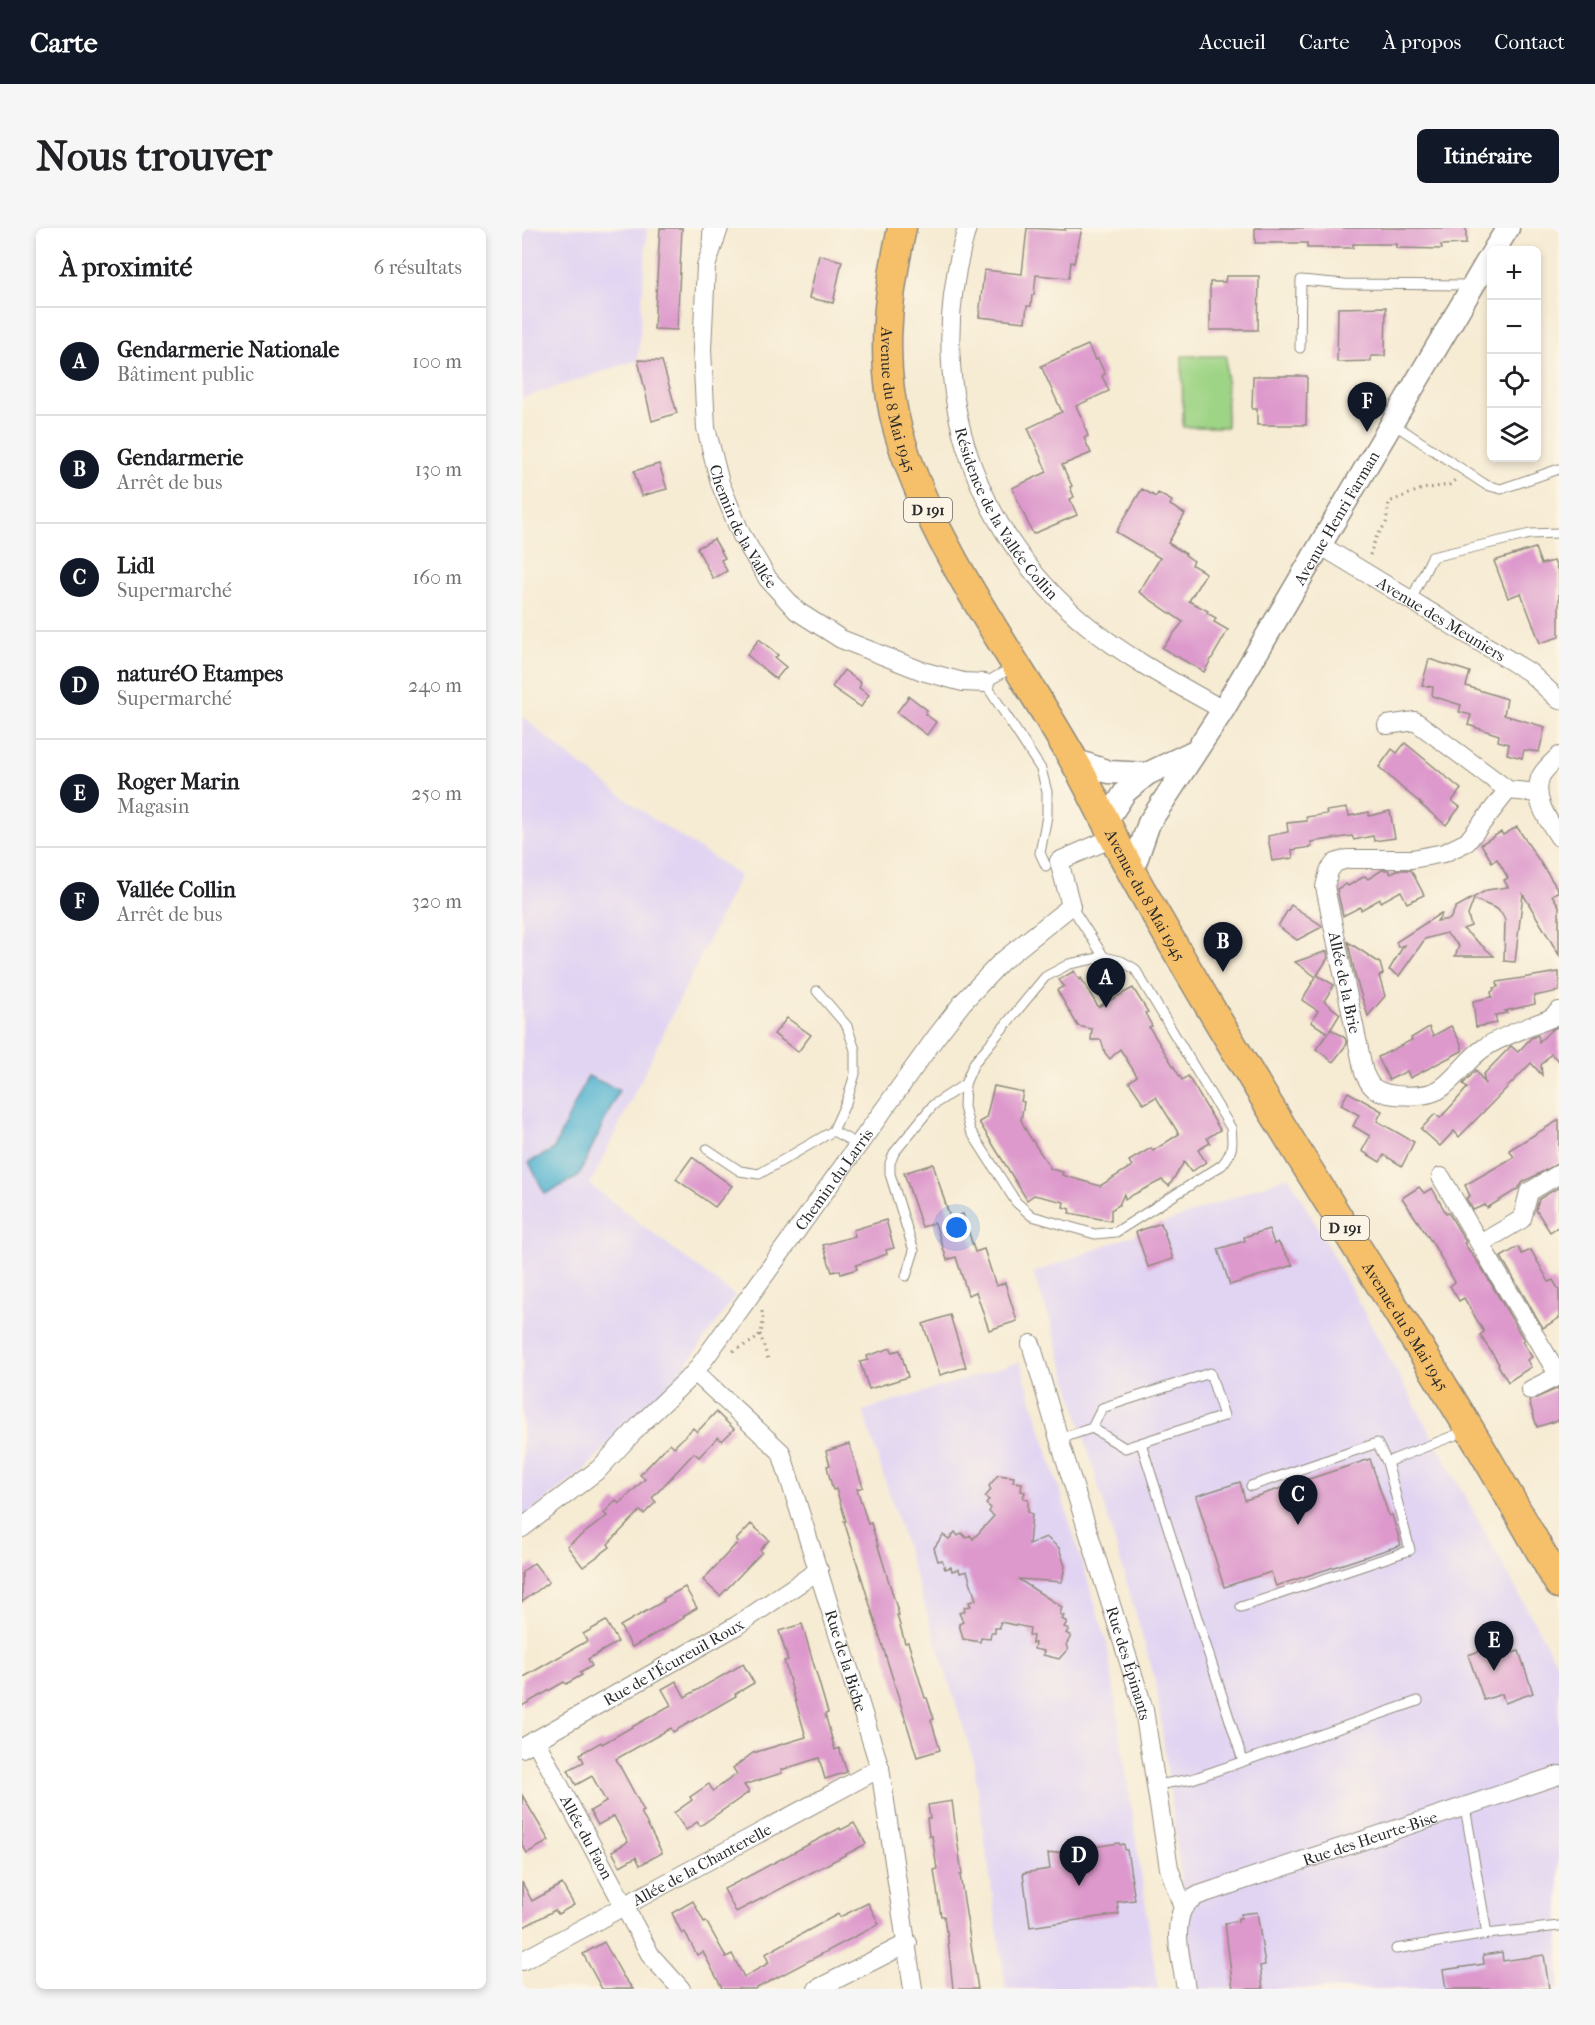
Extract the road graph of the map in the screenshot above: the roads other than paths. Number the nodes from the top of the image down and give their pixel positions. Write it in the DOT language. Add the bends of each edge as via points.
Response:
graph roads {
  1 [pos="708,228"];
  2 [pos="719,228"];
  3 [pos="902,228"];
  4 [pos="967,228"];
  5 [pos="1508,228"];
  6 [pos="1497,246"];
  7 [pos="1487,262"];
  8 [pos="706,266"];
  9 [pos="1473,285"];
  10 [pos="1300,348"];
  11 [pos="1392,423"];
  12 [pos="1559,469"];
  13 [pos="1559,533"];
  14 [pos="1320,545"];
  15 [pos="1412,600"];
  16 [pos="1015,666"];
  17 [pos="985,683"];
  18 [pos="1559,700"];
  19 [pos="1223,710"];
  20 [pos="1387,725"];
  21 [pos="1196,750"];
  22 [pos="1559,756"];
  23 [pos="1074,760"];
  24 [pos="1147,774"];
  25 [pos="1508,790"];
  26 [pos="1538,793"];
  27 [pos="1149,823"];
  28 [pos="1111,829"];
  29 [pos="1559,837"];
  30 [pos="1046,866"];
  31 [pos="1132,872"];
  32 [pos="1071,906"];
  33 [pos="1104,957"];
  34 [pos="818,991"];
  35 [pos="1559,1011"];
  36 [pos="965,1084"];
  37 [pos="833,1131"];
  38 [pos="859,1145"];
  39 [pos="707,1149"];
  40 [pos="1559,1174"];
  41 [pos="1441,1177"];
  42 [pos="1480,1244"];
  43 [pos="906,1276"];
  44 [pos="1031,1344"];
  45 [pos="694,1372"];
  46 [pos="1558,1376"];
  47 [pos="1530,1390"];
  48 [pos="1092,1428"];
  49 [pos="1470,1429"];
  50 [pos="1059,1439"];
  51 [pos="1141,1443"];
  52 [pos="1387,1462"];
  53 [pos="1251,1486"];
  54 [pos="522,1528"];
  55 [pos="819,1570"];
  56 [pos="1557,1576"];
  57 [pos="1241,1607"];
  58 [pos="1418,1701"];
  59 [pos="528,1744"];
  60 [pos="1243,1761"];
  61 [pos="880,1768"];
  62 [pos="1559,1775"];
  63 [pos="1157,1785"];
  64 [pos="1465,1807"];
  65 [pos="624,1905"];
  66 [pos="1184,1908"];
  67 [pos="1559,1926"];
  68 [pos="1487,1934"];
  69 [pos="908,1942"];
  70 [pos="1396,1949"];
  71 [pos="522,1961"];
  72 [pos="681,1989"];
  73 [pos="817,1989"];
  74 [pos="913,1989"];
  75 [pos="1185,1989"];
  1 -- 8 [label="lane"];
  2 -- 8 [label="street, Chemin de la Vallée"];
  3 -- 16 [label="main road, Avenue du 8 Mai 1945 / D 191" via="892,273 886,334 889,386 898,431 935,526"];
  4 -- 19 [label="street, Résidence de la Vallée Collin" via="957,260 950,312 950,374 959,423 974,471 997,520 1048,589 1088,625 1126,654"];
  5 -- 6 [label="street"];
  7 -- 9 [label="street, Avenue Henri Farman"];
  8 -- 17 [label="street, Chemin de la Vallée" via="702,349 706,428 720,483 741,534 768,579 797,611 841,639 922,670 963,682"];
  9 -- 10 [label="lane" via="1345,285 1301,280"];
  9 -- 11 [label="street, Avenue Henri Farman"];
  11 -- 12 [label="lane" via="1486,485 1501,489"];
  11 -- 14 [label="street, Avenue Henri Farman"];
  13 -- 15 [label="lane" via="1530,534 1432,556"];
  14 -- 15 [label="street, Avenue des Meuniers"];
  14 -- 19 [label="street, Avenue Henri Farman"];
  15 -- 18 [label="street, Avenue des Meuniers" via="1529,672"];
  16 -- 17 [label="lane"];
  16 -- 23 [label="main road, Avenue du 8 Mai 1945 / D 191"];
  17 -- 30 [label="lane" via="1041,769 1047,792 1047,816 1040,853"];
  19 -- 21 [label="street, Avenue Henri Farman"];
  20 -- 25 [label="street" via="1415,721"];
  21 -- 24 [label="street, Avenue Henri Farman"];
  21 -- 27 [label="street, Avenue Henri Farman"];
  22 -- 26 [label="street" via="1541,776"];
  23 -- 24 [label="street, Avenue Henri Farman" via="1109,772"];
  23 -- 28 [label="main road, Avenue du 8 Mai 1945 / D 191"];
  24 -- 28 [label="street, Avenue Henri Farman" via="1125,792"];
  25 -- 26 [label="street"];
  25 -- 35 [label="street, Allée de la Brie" via="1467,842 1444,853 1412,859 1347,859 1335,863 1329,871 1325,887 1365,1073 1372,1088 1389,1096 1438,1091 1484,1047"];
  26 -- 29 [label="street" via="1544,814"];
  27 -- 28 [label="street"];
  27 -- 31 [label="street, Avenue Henri Farman"];
  28 -- 31 [label="main road, Avenue du 8 Mai 1945 / D 191"];
  28 -- 32 [label="street" via="1059,861"];
  31 -- 49 [label="main road, Avenue du 8 Mai 1945 / D 191" via="1241,1059"];
  32 -- 33 [label="lane"];
  32 -- 38 [label="street, Chemin du Larris" via="1001,962 963,1002"];
  33 -- 36 [label="lane" via="1069,964 1045,977 974,1063"];
  33 -- 36 [label="lane" via="1136,969 1231,1128 1233,1144 1222,1165 1116,1232 1095,1234 1032,1216 1016,1203 970,1130 964,1107"];
  34 -- 37 [label="lane" via="847,1026 855,1050 855,1074"];
  36 -- 43 [label="lane" via="933,1105 890,1163 914,1251"];
  37 -- 38 [label="lane"];
  37 -- 39 [label="lane" via="759,1174 740,1171"];
  38 -- 45 [label="street, Chemin du Larris"];
  40 -- 42 [label="street" via="1529,1192 1522,1219"];
  41 -- 42 [label="street"];
  42 -- 46 [label="street"];
  44 -- 50 [label="street, Rue des Épinants"];
  45 -- 54 [label="street, Chemin du Larris" via="599,1469"];
  45 -- 55 [label="street, Rue de la Biche" via="781,1452"];
  46 -- 47 [label="street"];
  48 -- 50 [label="lane"];
  48 -- 51 [label="lane" via="1125,1448"];
  48 -- 51 [label="lane" via="1102,1408 1210,1373 1224,1416"];
  49 -- 52 [label="lane"];
  49 -- 56 [label="main road, Avenue du 8 Mai 1945 / D 191"];
  50 -- 63 [label="street, Rue des Épinants" via="1144,1710"];
  51 -- 60 [label="lane"];
  52 -- 53 [label="lane" via="1377,1443"];
  52 -- 57 [label="lane" via="1410,1551"];
  55 -- 59 [label="street, Rue de l'Écureuil Roux" via="736,1626"];
  55 -- 61 [label="street, Rue de la Biche"];
  58 -- 60 [label="lane"];
  59 -- 65 [label="street, Allée du Faon"];
  60 -- 63 [label="lane" via="1192,1779"];
  61 -- 65 [label="street, Allée de la Chanterelle"];
  61 -- 69 [label="street, Rue de la Biche"];
  62 -- 64 [label="street, Rue des Heurte-Bise"];
  63 -- 66 [label="street, Rue des Épinants" via="1169,1868"];
  64 -- 66 [label="street, Rue des Heurte-Bise" via="1199,1894"];
  64 -- 68 [label="lane"];
  65 -- 71 [label="street, Allée de la Chanterelle"];
  65 -- 72 [label="street, Allée du Faon" via="651,1956"];
  66 -- 75 [label="street" via="1177,1930"];
  67 -- 68 [label="lane"];
  68 -- 70 [label="lane"];
  69 -- 73 [label="street"];
  69 -- 74 [label="street, Rue de la Biche"];
}
